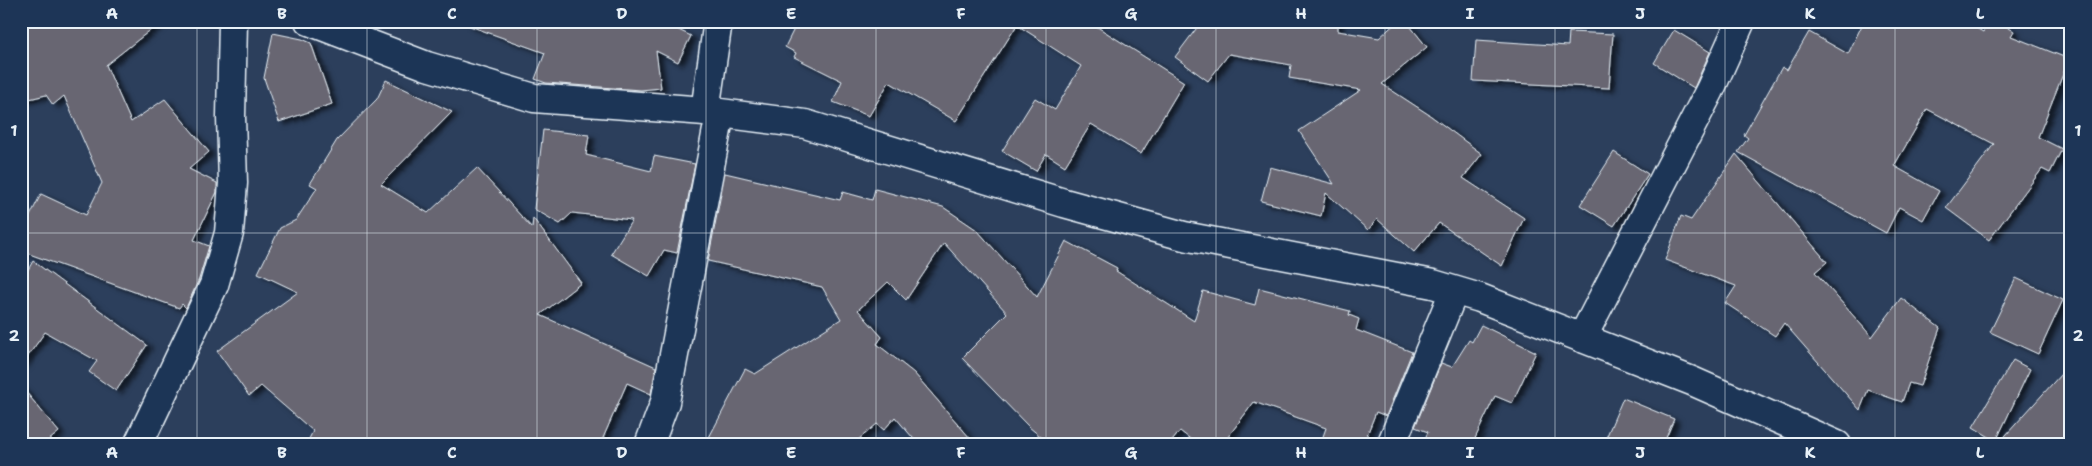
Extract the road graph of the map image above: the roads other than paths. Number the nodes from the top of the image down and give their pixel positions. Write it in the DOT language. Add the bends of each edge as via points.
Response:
graph roads {
  1 [pos="232,21"];
  2 [pos="310,21"];
  3 [pos="718,21"];
  4 [pos="1741,21"];
  5 [pos="712,112"];
  6 [pos="1454,290"];
  7 [pos="1582,338"];
  8 [pos="138,445"];
  9 [pos="649,445"];
  10 [pos="1391,445"];
  11 [pos="1837,445"];
  1 -- 8 [label="street" via="233,182 229,233 214,285"];
  2 -- 5 [label="street" via="427,66 534,98"];
  3 -- 5 [label="street"];
  4 -- 7 [label="street" via="1706,98"];
  5 -- 6 [label="street" via="805,124 1184,236"];
  5 -- 9 [label="street" via="665,402"];
  6 -- 7 [label="street"];
  6 -- 10 [label="street"];
  7 -- 11 [label="street" via="1692,380"];
}
